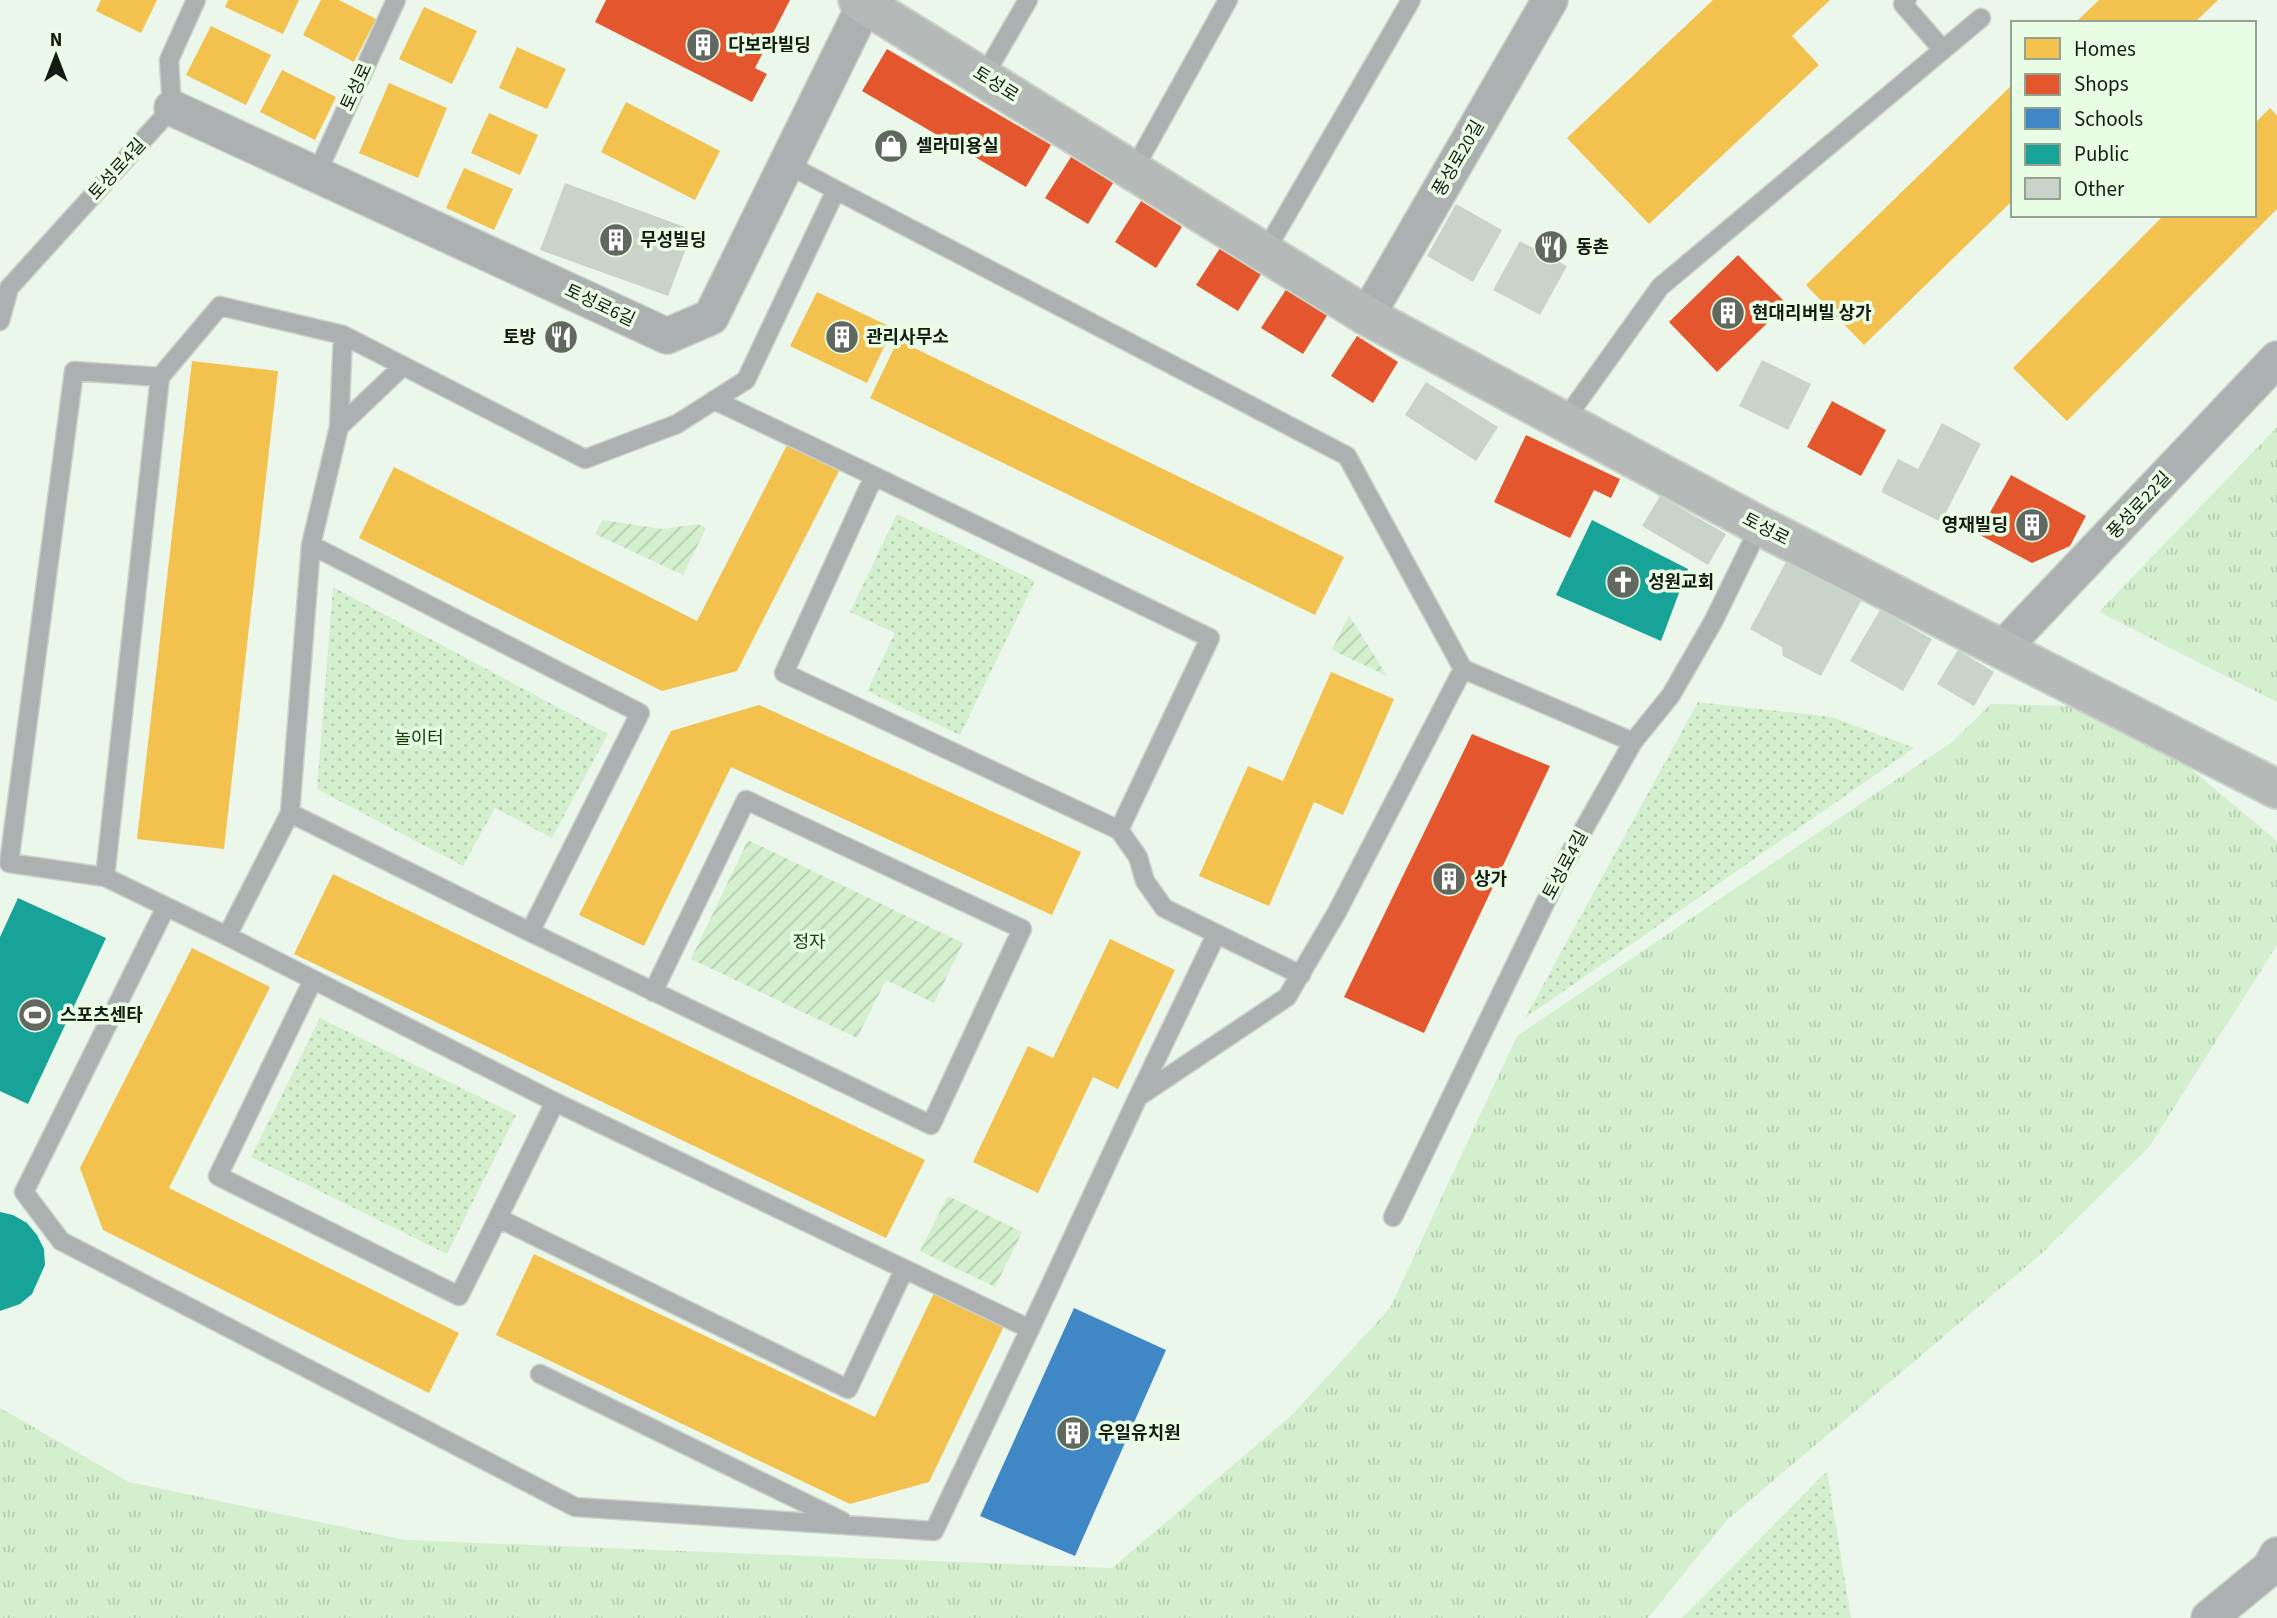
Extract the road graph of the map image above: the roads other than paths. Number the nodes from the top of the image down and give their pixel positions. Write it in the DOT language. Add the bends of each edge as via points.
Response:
graph roads {
  1 [pos="196,0"];
  2 [pos="396,0"];
  3 [pos="1028,0"];
  4 [pos="1228,0"];
  5 [pos="1411,0"];
  6 [pos="1550,0"];
  7 [pos="1907,0"];
  8 [pos="862,2"];
  9 [pos="1981,18"];
  10 [pos="1943,50"];
  11 [pos="984,76"];
  12 [pos="172,108"];
  13 [pos="785,163"];
  14 [pos="1133,171"];
  15 [pos="316,174"];
  16 [pos="836,190"];
  17 [pos="1266,250"];
  18 [pos="1367,316"];
  19 [pos="0,321"];
  20 [pos="343,335"];
  21 [pos="2277,359"];
  22 [pos="403,366"];
  23 [pos="160,377"];
  24 [pos="714,400"];
  25 [pos="1564,421"];
  26 [pos="339,426"];
  27 [pos="874,476"];
  28 [pos="1760,526"];
  29 [pos="311,545"];
  30 [pos="2001,650"];
  31 [pos="1463,669"];
  32 [pos="1633,742"];
  33 [pos="2277,789"];
  34 [pos="290,813"];
  35 [pos="1119,830"];
  36 [pos="105,877"];
  37 [pos="166,907"];
  38 [pos="530,932"];
  39 [pos="1216,935"];
  40 [pos="227,936"];
  41 [pos="1301,975"];
  42 [pos="312,982"];
  43 [pos="653,992"];
  44 [pos="1138,1097"];
  45 [pos="555,1102"];
  46 [pos="1394,1217"];
  47 [pos="498,1218"];
  48 [pos="904,1270"];
  49 [pos="1030,1329"];
  50 [pos="540,1374"];
  51 [pos="849,1524"];
  52 [pos="2277,1555"];
  53 [pos="2209,1618"];
  1 -- 12 [label="lane" via="169,60"];
  2 -- 15 [label="lane, 토성로"];
  3 -- 11 [label="lane"];
  4 -- 14 [label="lane"];
  5 -- 17 [label="lane"];
  6 -- 18 [label="street, 풍성로20길"];
  7 -- 10 [label="lane" via="1903,4"];
  8 -- 11 [label="street, 토성로"];
  8 -- 13 [label="street, 토성로6길"];
  9 -- 10 [label="lane"];
  10 -- 25 [label="lane" via="1660,287"];
  11 -- 14 [label="street, 토성로"];
  12 -- 15 [label="street, 토성로6길"];
  12 -- 19 [label="lane, 토성로4길" via="9,288"];
  13 -- 15 [label="street, 토성로6길" via="712,317 667,336"];
  13 -- 16 [label="lane"];
  14 -- 17 [label="street, 토성로"];
  16 -- 24 [label="lane" via="746,380"];
  16 -- 31 [label="lane" via="1347,456"];
  17 -- 18 [label="street, 토성로"];
  18 -- 25 [label="street, 토성로"];
  20 -- 22 [label="lane"];
  20 -- 23 [label="lane" via="220,306"];
  20 -- 26 [label="lane"];
  21 -- 30 [label="street, 풍성로22길"];
  22 -- 24 [label="lane" via="585,458 677,424"];
  22 -- 26 [label="lane"];
  23 -- 36 [label="lane"];
  23 -- 36 [label="lane" via="75,371 9,863"];
  24 -- 27 [label="lane"];
  25 -- 28 [label="street, 토성로"];
  26 -- 29 [label="lane"];
  27 -- 35 [label="lane" via="1210,638"];
  27 -- 35 [label="lane" via="784,673"];
  28 -- 30 [label="street, 토성로"];
  28 -- 32 [label="lane, 토성로4길" via="1671,695"];
  29 -- 34 [label="lane"];
  29 -- 38 [label="lane" via="640,713"];
  30 -- 33 [label="street, 토성로"];
  31 -- 32 [label="lane"];
  31 -- 41 [label="lane"];
  32 -- 46 [label="lane, 토성로4길" via="1564,864"];
  34 -- 38 [label="lane"];
  34 -- 40 [label="lane"];
  35 -- 39 [label="lane" via="1164,908"];
  36 -- 37 [label="lane"];
  37 -- 40 [label="lane"];
  37 -- 51 [label="lane" via="24,1192 61,1241 575,1507"];
  38 -- 43 [label="lane"];
  39 -- 41 [label="lane"];
  39 -- 44 [label="lane"];
  40 -- 42 [label="lane"];
  41 -- 44 [label="lane" via="1287,998"];
  42 -- 45 [label="lane"];
  42 -- 47 [label="lane" via="218,1176 459,1296"];
  43 -- 43 [label="lane" via="931,1125 1022,929 746,800"];
  44 -- 49 [label="lane"];
  45 -- 47 [label="lane"];
  45 -- 48 [label="lane"];
  47 -- 48 [label="lane" via="848,1389"];
  48 -- 49 [label="lane"];
  49 -- 51 [label="lane" via="934,1531"];
  50 -- 51 [label="lane"];
  52 -- 53 [label="street" via="2270,1568"];
}
